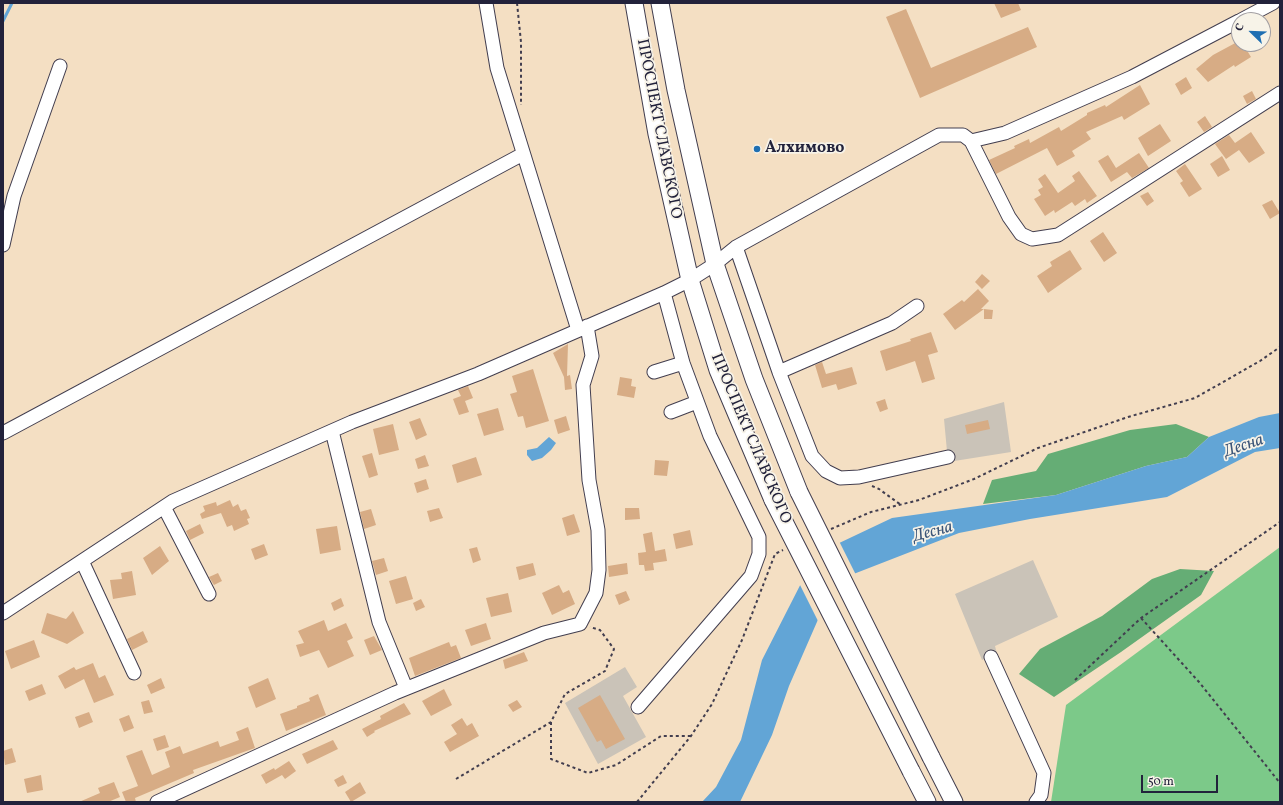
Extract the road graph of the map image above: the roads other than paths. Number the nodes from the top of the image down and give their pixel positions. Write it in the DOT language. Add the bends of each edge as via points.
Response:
graph roads {
  1 [pos="486,3"];
  2 [pos="634,3"];
  3 [pos="660,3"];
  4 [pos="1273,3"];
  5 [pos="1256,12"];
  6 [pos="1231,26"];
  7 [pos="60,66"];
  8 [pos="1280,94"];
  9 [pos="971,141"];
  10 [pos="523,154"];
  11 [pos="3,245"];
  12 [pos="736,247"];
  13 [pos="715,264"];
  14 [pos="690,280"];
  15 [pos="664,293"];
  16 [pos="917,306"];
  17 [pos="582,328"];
  18 [pos="683,363"];
  19 [pos="654,372"];
  20 [pos="779,372"];
  21 [pos="698,402"];
  22 [pos="671,412"];
  23 [pos="332,431"];
  24 [pos="3,433"];
  25 [pos="948,457"];
  26 [pos="164,507"];
  27 [pos="82,561"];
  28 [pos="209,594"];
  29 [pos="3,613"];
  30 [pos="991,657"];
  31 [pos="134,673"];
  32 [pos="406,688"];
  33 [pos="638,707"];
  34 [pos="157,802"];
  35 [pos="927,802"];
  36 [pos="954,802"];
  37 [pos="1036,802"];
  1 -- 10 [label="street" via="497,68"];
  2 -- 14 [label="main road, ПРОСПЕКТ СЛАВСКОГО" via="657,134"];
  3 -- 13 [label="main road, ПРОСПЕКТ СЛАВСКОГО" via="676,90"];
  4 -- 5 [label="street"];
  6 -- 9 [label="street" via="1132,77 1005,133"];
  7 -- 11 [label="street" via="14,196"];
  8 -- 9 [label="street" via="1058,235 1032,239 1021,234 1009,217"];
  9 -- 12 [label="street" via="963,135 939,135"];
  10 -- 17 [label="street"];
  10 -- 24 [label="street"];
  12 -- 13 [label="street"];
  12 -- 20 [label="street"];
  13 -- 14 [label="street"];
  13 -- 36 [label="main road, ПРОСПЕКТ СЛАВСКОГО, bridge" via="754,379 799,492"];
  14 -- 15 [label="street"];
  14 -- 35 [label="main road, ПРОСПЕКТ СЛАВСКОГО, bridge" via="718,370 773,500"];
  15 -- 17 [label="street"];
  15 -- 18 [label="street"];
  16 -- 20 [label="street" via="892,323"];
  17 -- 23 [label="street" via="478,374"];
  17 -- 32 [label="street" via="592,356 583,385 589,480 598,530 599,570 596,593 580,624 544,633"];
  18 -- 19 [label="street"];
  18 -- 21 [label="street"];
  20 -- 25 [label="street" via="812,456 833,475 840,478 859,477"];
  21 -- 22 [label="street"];
  21 -- 33 [label="street" via="710,436 759,537 759,554 751,576"];
  23 -- 26 [label="street"];
  23 -- 32 [label="street" via="379,622"];
  26 -- 27 [label="street"];
  26 -- 28 [label="street"];
  27 -- 29 [label="street"];
  27 -- 31 [label="street"];
  30 -- 37 [label="street" via="1044,773 1041,795"];
  32 -- 34 [label="street"];
}
